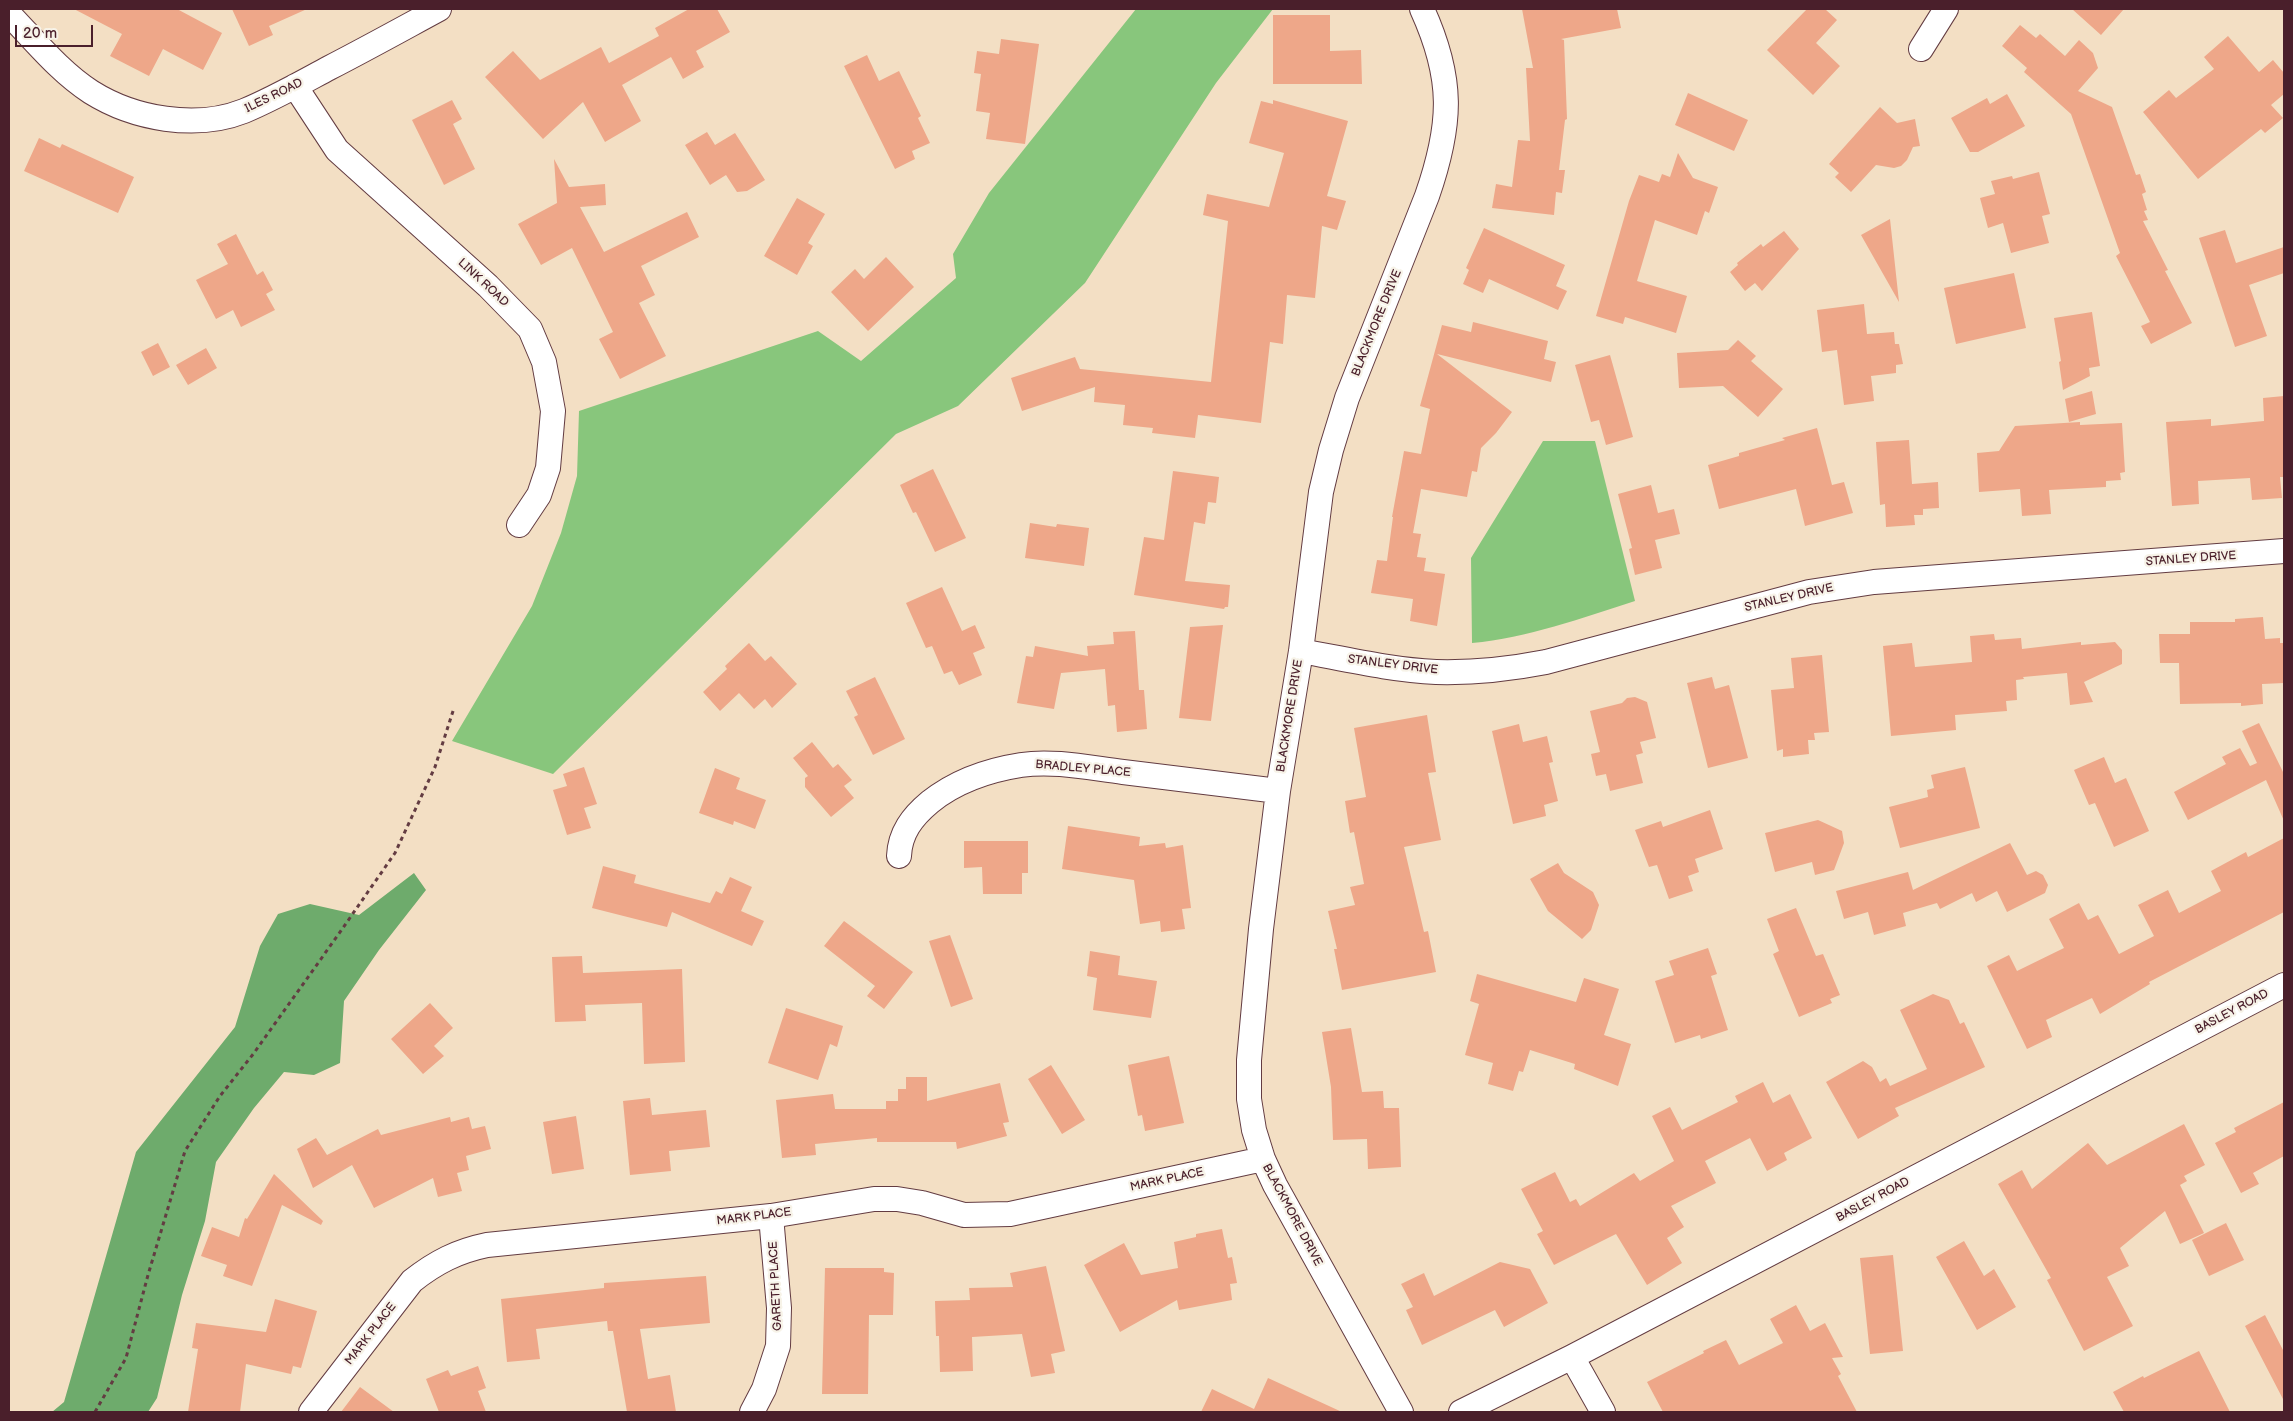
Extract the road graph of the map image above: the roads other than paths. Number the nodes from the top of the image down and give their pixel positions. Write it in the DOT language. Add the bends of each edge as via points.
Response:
graph roads {
  1 [pos="439,9"];
  2 [pos="1422,9"];
  3 [pos="1946,9"];
  4 [pos="9,14"];
  5 [pos="1921,49"];
  6 [pos="295,86"];
  7 [pos="519,525"];
  8 [pos="2284,551"];
  9 [pos="1301,651"];
  10 [pos="1278,791"];
  11 [pos="899,856"];
  12 [pos="2284,985"];
  13 [pos="1263,1160"];
  14 [pos="772,1216"];
  15 [pos="1572,1357"];
  16 [pos="311,1412"];
  17 [pos="752,1412"];
  18 [pos="1400,1412"];
  19 [pos="1460,1412"];
  20 [pos="1602,1412"];
  1 -- 6 [label="street, ILES ROAD"];
  2 -- 9 [label="street, BLACKMORE DRIVE" via="1444,68 1446,127 1413,232 1336,431 1321,492"];
  3 -- 5 [label="street"];
  4 -- 6 [label="street, ILES ROAD" via="62,69 91,92 147,116 210,119 243,112"];
  6 -- 7 [label="street, LINK ROAD" via="337,150 488,286 530,329 544,362 553,411 548,468 539,495"];
  8 -- 9 [label="street, STANLEY DRIVE" via="1846,586 1808,592 1512,669 1435,672"];
  9 -- 10 [label="street, BLACKMORE DRIVE"];
  10 -- 11 [label="street, BRADLEY PLACE" via="1085,767 1022,765 964,782 938,796 910,822 899,845"];
  10 -- 13 [label="street, BLACKMORE DRIVE" via="1249,1060 1249,1099"];
  12 -- 15 [label="street, BASLEY ROAD"];
  13 -- 14 [label="street, MARK PLACE" via="1010,1214 964,1215 922,1203 874,1199"];
  13 -- 18 [label="street, BLACKMORE DRIVE"];
  14 -- 16 [label="street, MARK PLACE" via="487,1245 447,1256 412,1281"];
  14 -- 17 [label="street, GARETH PLACE" via="779,1308 778,1346 764,1389"];
  15 -- 19 [label="street, BASLEY ROAD"];
  15 -- 20 [label="street"];
}
